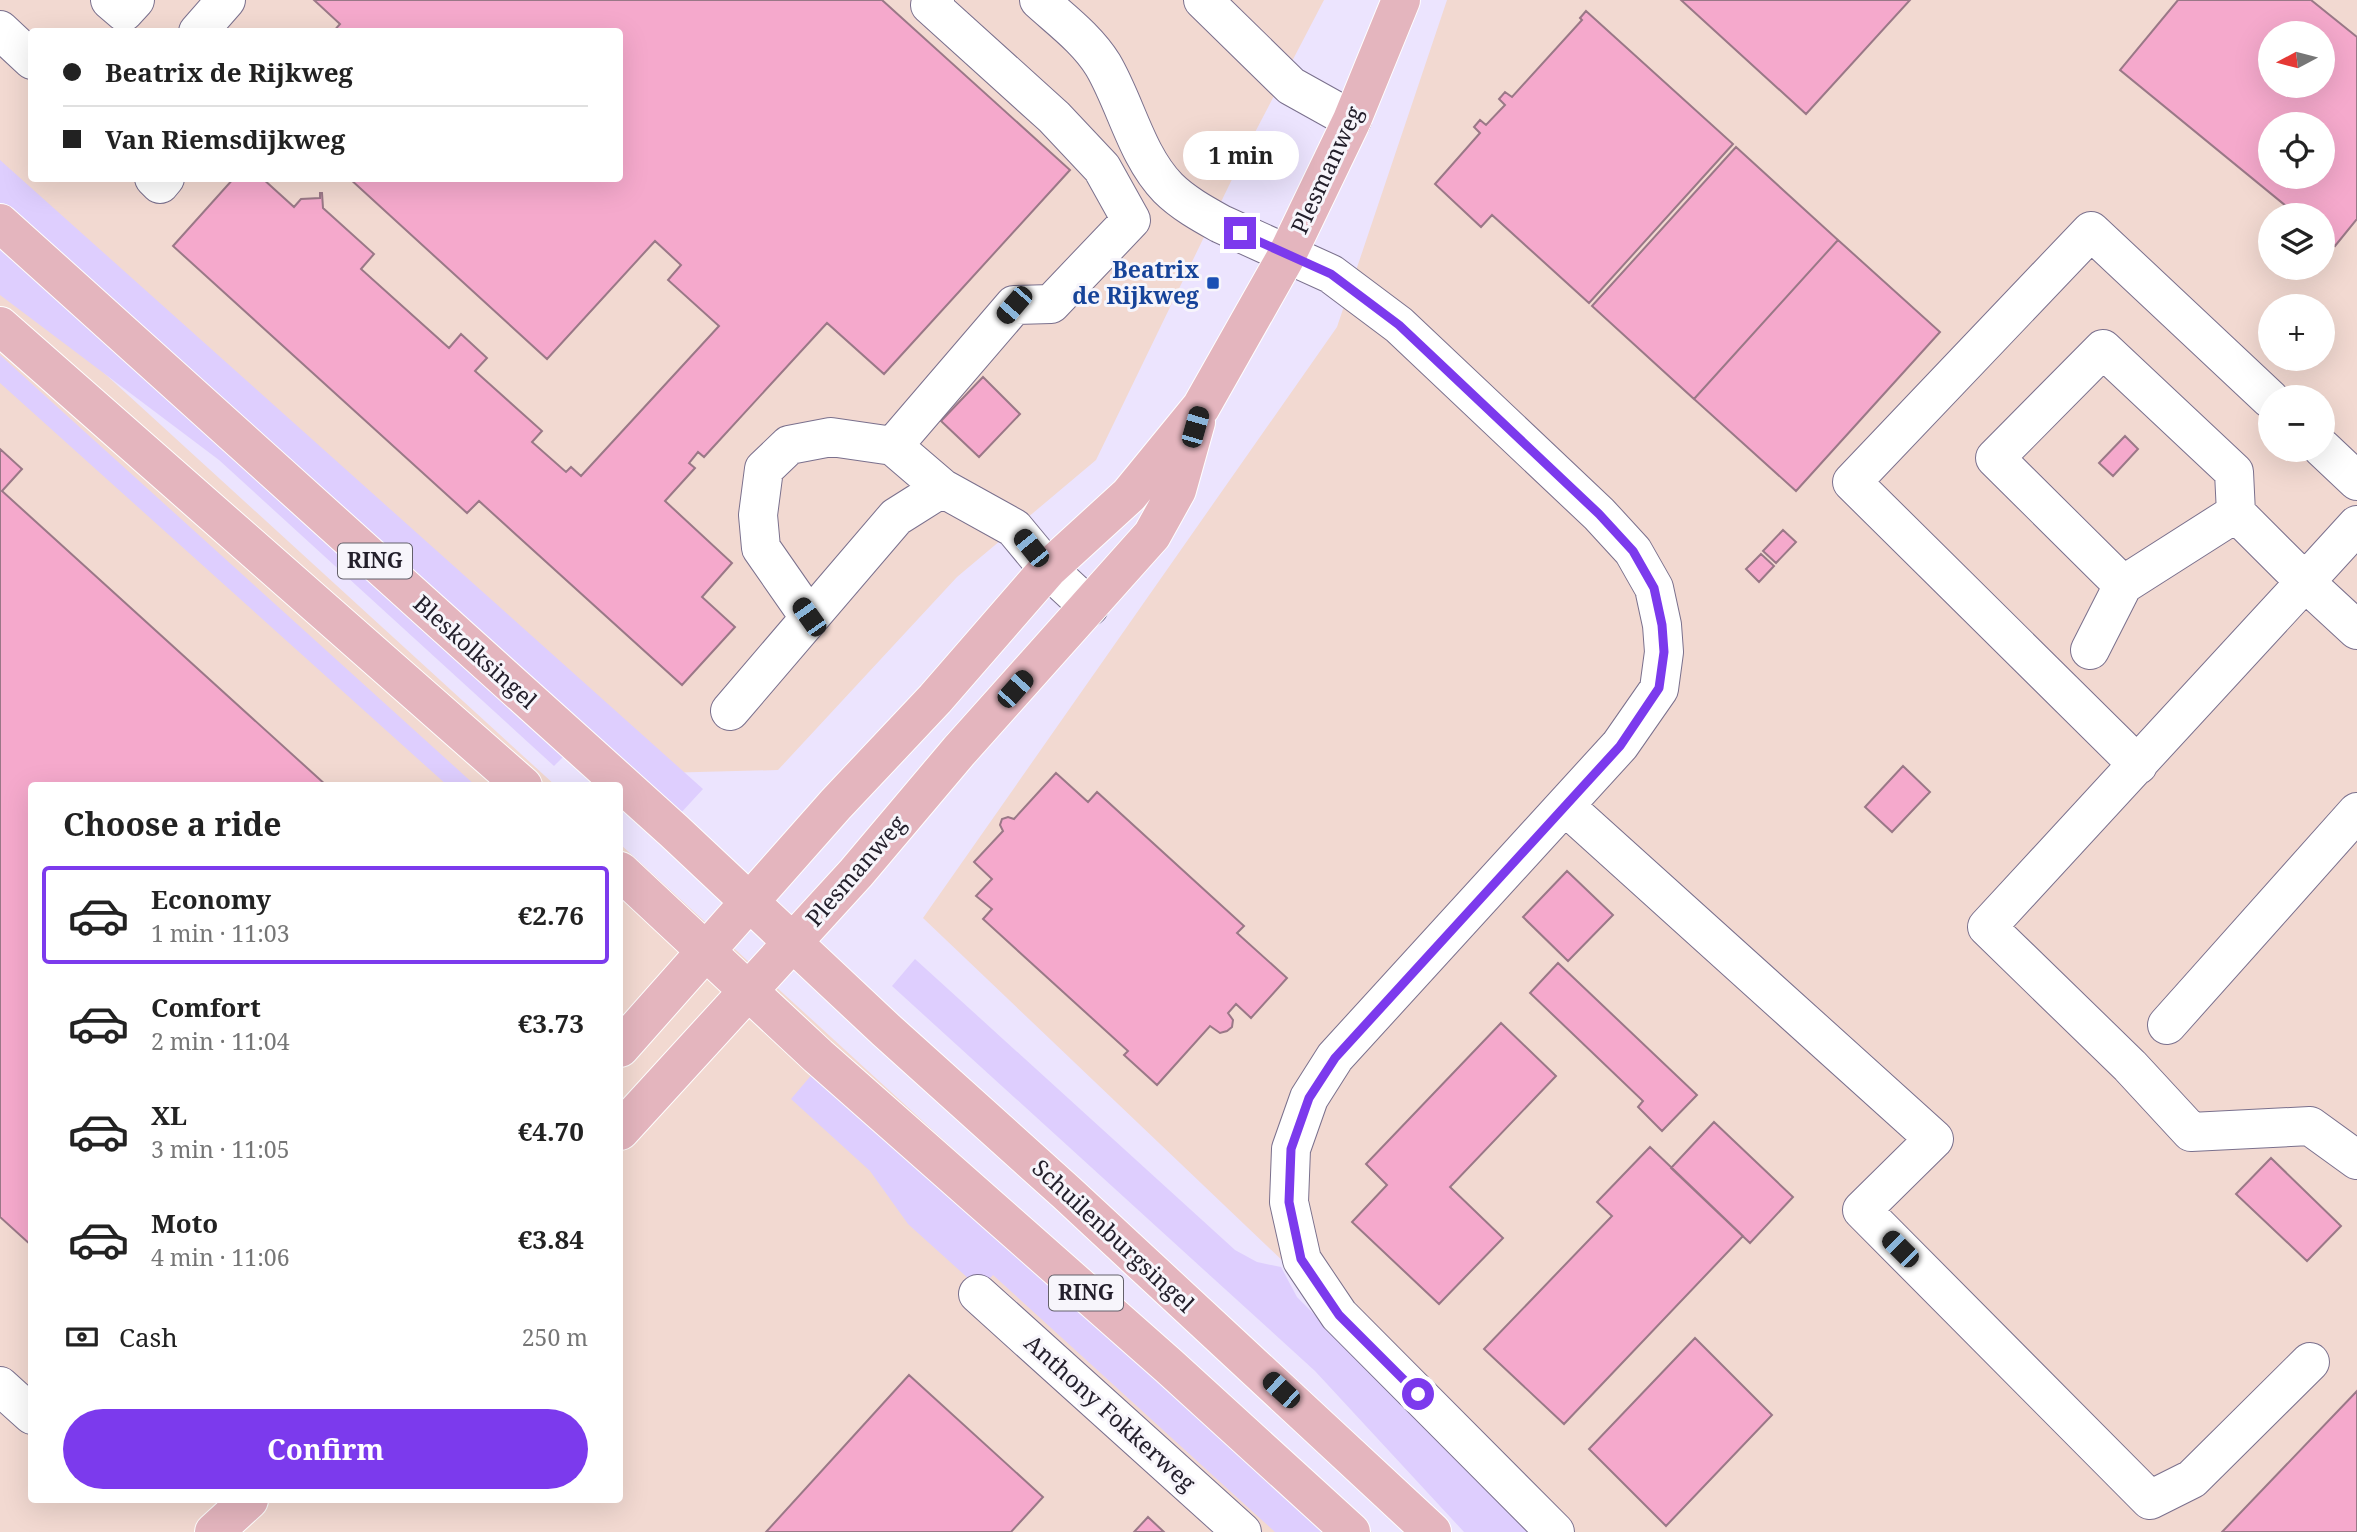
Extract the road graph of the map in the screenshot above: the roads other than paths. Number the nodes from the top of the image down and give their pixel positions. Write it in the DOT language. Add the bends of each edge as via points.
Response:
graph roads {
  1 [pos="226,0"];
  2 [pos="935,0"];
  3 [pos="1039,0"];
  4 [pos="1203,0"];
  5 [pos="1401,0"];
  6 [pos="202,28"];
  7 [pos="0,30"];
  8 [pos="28,56"];
  9 [pos="1352,120"];
  10 [pos="0,223"];
  11 [pos="1287,255"];
  12 [pos="0,326"];
  13 [pos="2258,388"];
  14 [pos="1201,407"];
  15 [pos="892,446"];
  16 [pos="2335,460"];
  17 [pos="2357,481"];
  18 [pos="942,488"];
  19 [pos="2236,513"];
  20 [pos="2357,525"];
  21 [pos="1048,569"];
  22 [pos="2305,582"];
  23 [pos="2123,585"];
  24 [pos="1089,607"];
  25 [pos="809,617"];
  26 [pos="2357,630"];
  27 [pos="2090,650"];
  28 [pos="730,711"];
  29 [pos="2138,765"];
  30 [pos="518,782"];
  31 [pos="620,782"];
  32 [pos="623,785"];
  33 [pos="1565,806"];
  34 [pos="2357,812"];
  35 [pos="623,874"];
  36 [pos="749,901"];
  37 [pos="792,942"];
  38 [pos="705,951"];
  39 [pos="748,991"];
  40 [pos="2167,1025"];
  41 [pos="623,1045"];
  42 [pos="623,1128"];
  43 [pos="2357,1160"];
  44 [pos="978,1294"];
  45 [pos="2309,1362"];
  46 [pos="0,1386"];
  47 [pos="28,1411"];
  48 [pos="222,1503"];
  49 [pos="246,1503"];
  50 [pos="200,1532"];
  51 [pos="214,1532"];
  52 [pos="1242,1532"];
  53 [pos="1351,1532"];
  54 [pos="1432,1532"];
  55 [pos="1555,1532"];
  1 -- 6 [label="street"];
  2 -- 15 [label="street" via="930,5 1054,117 1102,168 1131,220 1051,304 1014,305"];
  3 -- 11 [label="street" via="1084,40 1102,64 1152,167 1169,189 1206,216"];
  4 -- 9 [label="street" via="1291,86"];
  5 -- 9 [label="main road, Plesmanweg"];
  7 -- 8 [label="street"];
  9 -- 11 [label="main road, Plesmanweg"];
  10 -- 31 [label="main road, Bleskolksingel / RING"];
  11 -- 14 [label="main road, Plesmanweg"];
  11 -- 33 [label="street" via="1331,274 1399,325 1599,514 1633,551 1654,588 1664,652 1659,688 1620,746"];
  12 -- 30 [label="main road, RING"];
  13 -- 29 [label="street" via="2091,231 1852,482"];
  14 -- 21 [label="main road, Plesmanweg" via="1129,495"];
  14 -- 24 [label="main road, Plesmanweg" via="1177,490 1152,535"];
  15 -- 18 [label="street"];
  15 -- 25 [label="street" via="831,437 789,445 764,468 758,515 761,548"];
  16 -- 17 [label="street"];
  18 -- 21 [label="street" via="1014,528"];
  18 -- 25 [label="street" via="896,517"];
  19 -- 22 [label="street"];
  19 -- 23 [label="street"];
  19 -- 23 [label="street" via="2234,472 2103,349 1994,458"];
  20 -- 22 [label="street"];
  21 -- 24 [label="street"];
  21 -- 36 [label="main road, Plesmanweg"];
  22 -- 26 [label="street"];
  22 -- 29 [label="street"];
  23 -- 27 [label="street"];
  24 -- 37 [label="main road, Plesmanweg"];
  25 -- 28 [label="street"];
  29 -- 43 [label="street" via="1987,927 2191,1132 2310,1126"];
  32 -- 36 [label="main road, Bleskolksingel / RING"];
  33 -- 45 [label="street" via="1934,1139 1862,1210 2150,1500 2192,1479"];
  33 -- 55 [label="street" via="1335,1058 1309,1098 1291,1149 1289,1202 1301,1259 1339,1315"];
  34 -- 40 [label="street"];
  35 -- 38 [label="main road, RING"];
  36 -- 37 [label="main road, Bleskolksingel / RING"];
  36 -- 38 [label="main road, Plesmanweg"];
  37 -- 39 [label="main road, Plesmanweg"];
  37 -- 54 [label="main road, Schuilenburgsingel / RING"];
  38 -- 39 [label="main road, RING"];
  38 -- 41 [label="main road, Plesmanweg"];
  39 -- 42 [label="main road, Plesmanweg"];
  39 -- 53 [label="main road, RING"];
  44 -- 52 [label="street, Anthony Fokkerweg"];
  46 -- 47 [label="street"];
  48 -- 50 [label="main road"];
  49 -- 51 [label="main road"];
}
